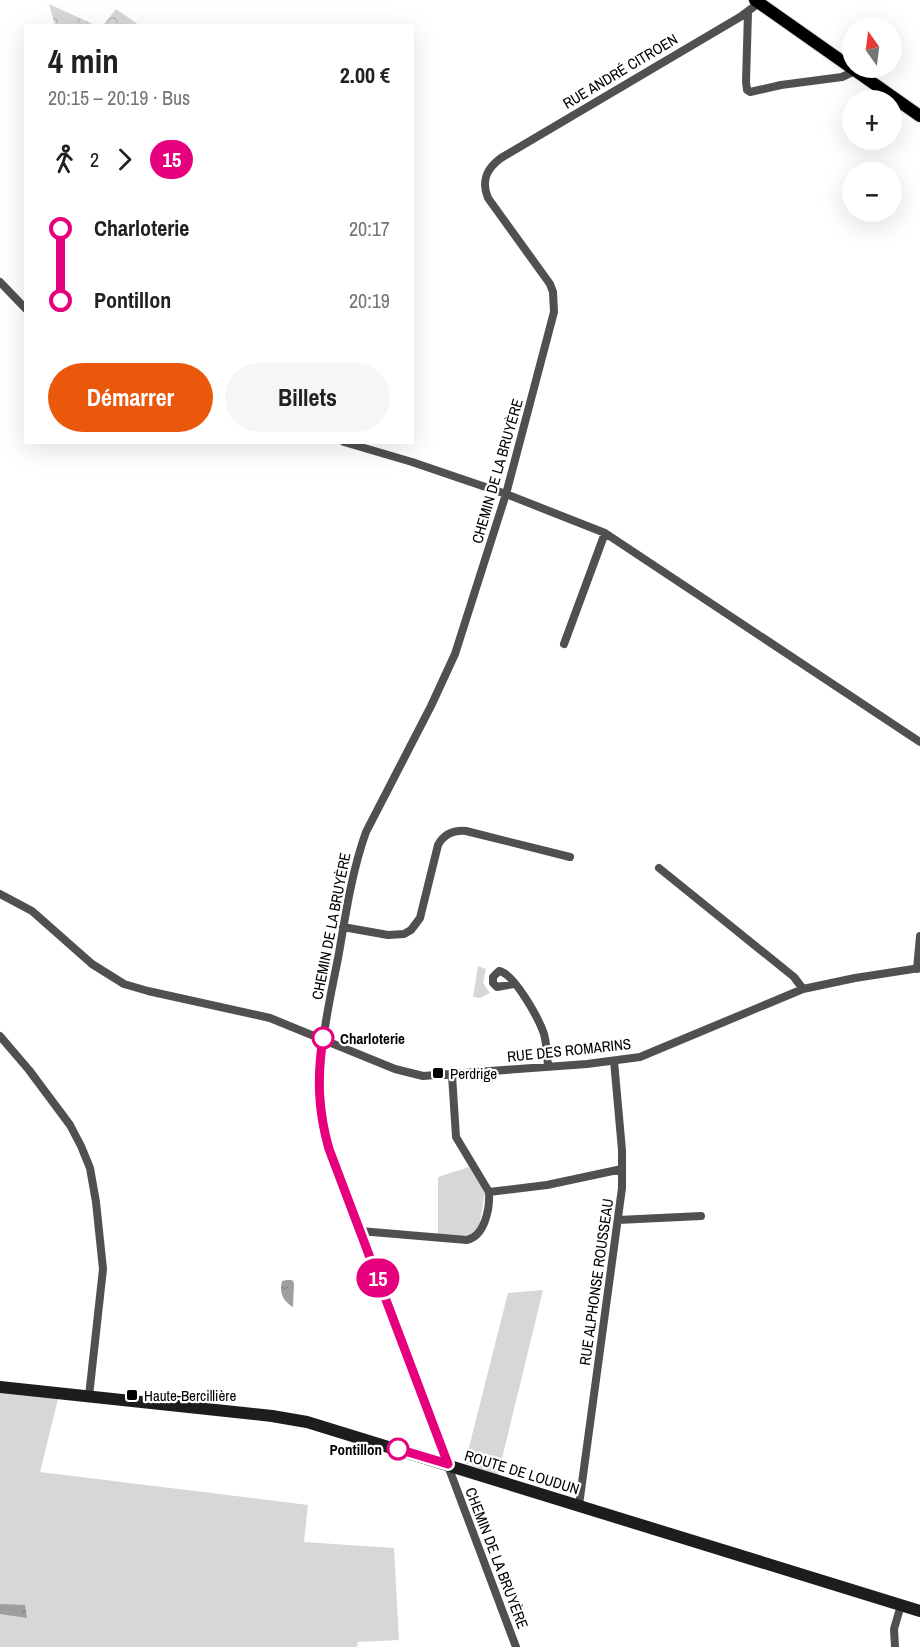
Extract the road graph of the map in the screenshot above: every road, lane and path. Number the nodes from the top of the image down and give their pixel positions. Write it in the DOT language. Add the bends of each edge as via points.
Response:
graph roads {
  1 [pos="757,2"];
  2 [pos="748,12"];
  3 [pos="842,62"];
  4 [pos="842,77"];
  5 [pos="865,78"];
  6 [pos="920,116"];
  7 [pos="494,163"];
  8 [pos="0,282"];
  9 [pos="24,307"];
  10 [pos="351,444"];
  11 [pos="506,494"];
  12 [pos="606,533"];
  13 [pos="564,644"];
  14 [pos="920,742"];
  15 [pos="570,857"];
  16 [pos="659,868"];
  17 [pos="0,894"];
  18 [pos="343,927"];
  19 [pos="920,936"];
  20 [pos="918,969"];
  21 [pos="514,984"];
  22 [pos="803,988"];
  23 [pos="0,1036"];
  24 [pos="323,1038"];
  25 [pos="614,1061"];
  26 [pos="548,1067"];
  27 [pos="452,1075"];
  28 [pos="622,1169"];
  29 [pos="489,1192"];
  30 [pos="701,1216"];
  31 [pos="618,1220"];
  32 [pos="360,1231"];
  33 [pos="0,1387"];
  34 [pos="88,1396"];
  35 [pos="448,1464"];
  36 [pos="579,1505"];
  37 [pos="901,1605"];
  38 [pos="920,1611"];
  39 [pos="516,1647"];
  40 [pos="895,1647"];
  1 -- 2 [label="street, RUE ANDRÉ CITROEN"];
  1 -- 3 [label="main road"];
  2 -- 4 [label="street" via="747,90"];
  2 -- 7 [label="street, RUE ANDRÉ CITROEN"];
  5 -- 6 [label="main road"];
  7 -- 11 [label="street, CHEMIN DE LA BRUYÈRE" via="486,174 486,192 546,275 555,302"];
  8 -- 9 [label="street"];
  10 -- 11 [label="street"];
  11 -- 12 [label="street"];
  11 -- 18 [label="street, CHEMIN DE LA BRUYÈRE" via="455,654 366,832"];
  12 -- 13 [label="street"];
  12 -- 14 [label="street"];
  15 -- 18 [label="street" via="454,831 438,845 420,918 411,930 388,935"];
  16 -- 22 [label="street"];
  17 -- 24 [label="street, RUE DES ROMARINS" via="32,911 92,964 124,984 261,1015"];
  18 -- 24 [label="street, CHEMIN DE LA BRUYÈRE"];
  19 -- 20 [label="street"];
  20 -- 22 [label="street, RUE DES ROMARINS"];
  21 -- 26 [label="street" via="541,1025"];
  22 -- 25 [label="street, RUE DES ROMARINS" via="654,1052"];
  23 -- 34 [label="street" via="70,1125 90,1168 103,1269"];
  24 -- 27 [label="street, RUE DES ROMARINS" via="405,1073"];
  24 -- 32 [label="street, CHEMIN DE LA BRUYÈRE" via="318,1085 324,1132"];
  25 -- 26 [label="street, RUE DES ROMARINS"];
  25 -- 28 [label="street, RUE ALPHONSE ROUSSEAU"];
  26 -- 27 [label="street, RUE DES ROMARINS"];
  27 -- 29 [label="street" via="456,1137"];
  28 -- 29 [label="street"];
  28 -- 31 [label="street, RUE ALPHONSE ROUSSEAU"];
  29 -- 32 [label="street" via="482,1228 472,1239"];
  30 -- 31 [label="street"];
  31 -- 36 [label="street, RUE ALPHONSE ROUSSEAU"];
  32 -- 35 [label="street, CHEMIN DE LA BRUYÈRE"];
  33 -- 34 [label="main road, ROUTE DE LOUDUN"];
  34 -- 35 [label="main road, ROUTE DE LOUDUN" via="292,1418"];
  35 -- 36 [label="main road, ROUTE DE LOUDUN"];
  35 -- 39 [label="street, CHEMIN DE LA BRUYÈRE"];
  36 -- 37 [label="main road, ROUTE DE LOUDUN"];
  37 -- 38 [label="main road, ROUTE DE LOUDUN"];
  37 -- 40 [label="street" via="894,1629"];
}
